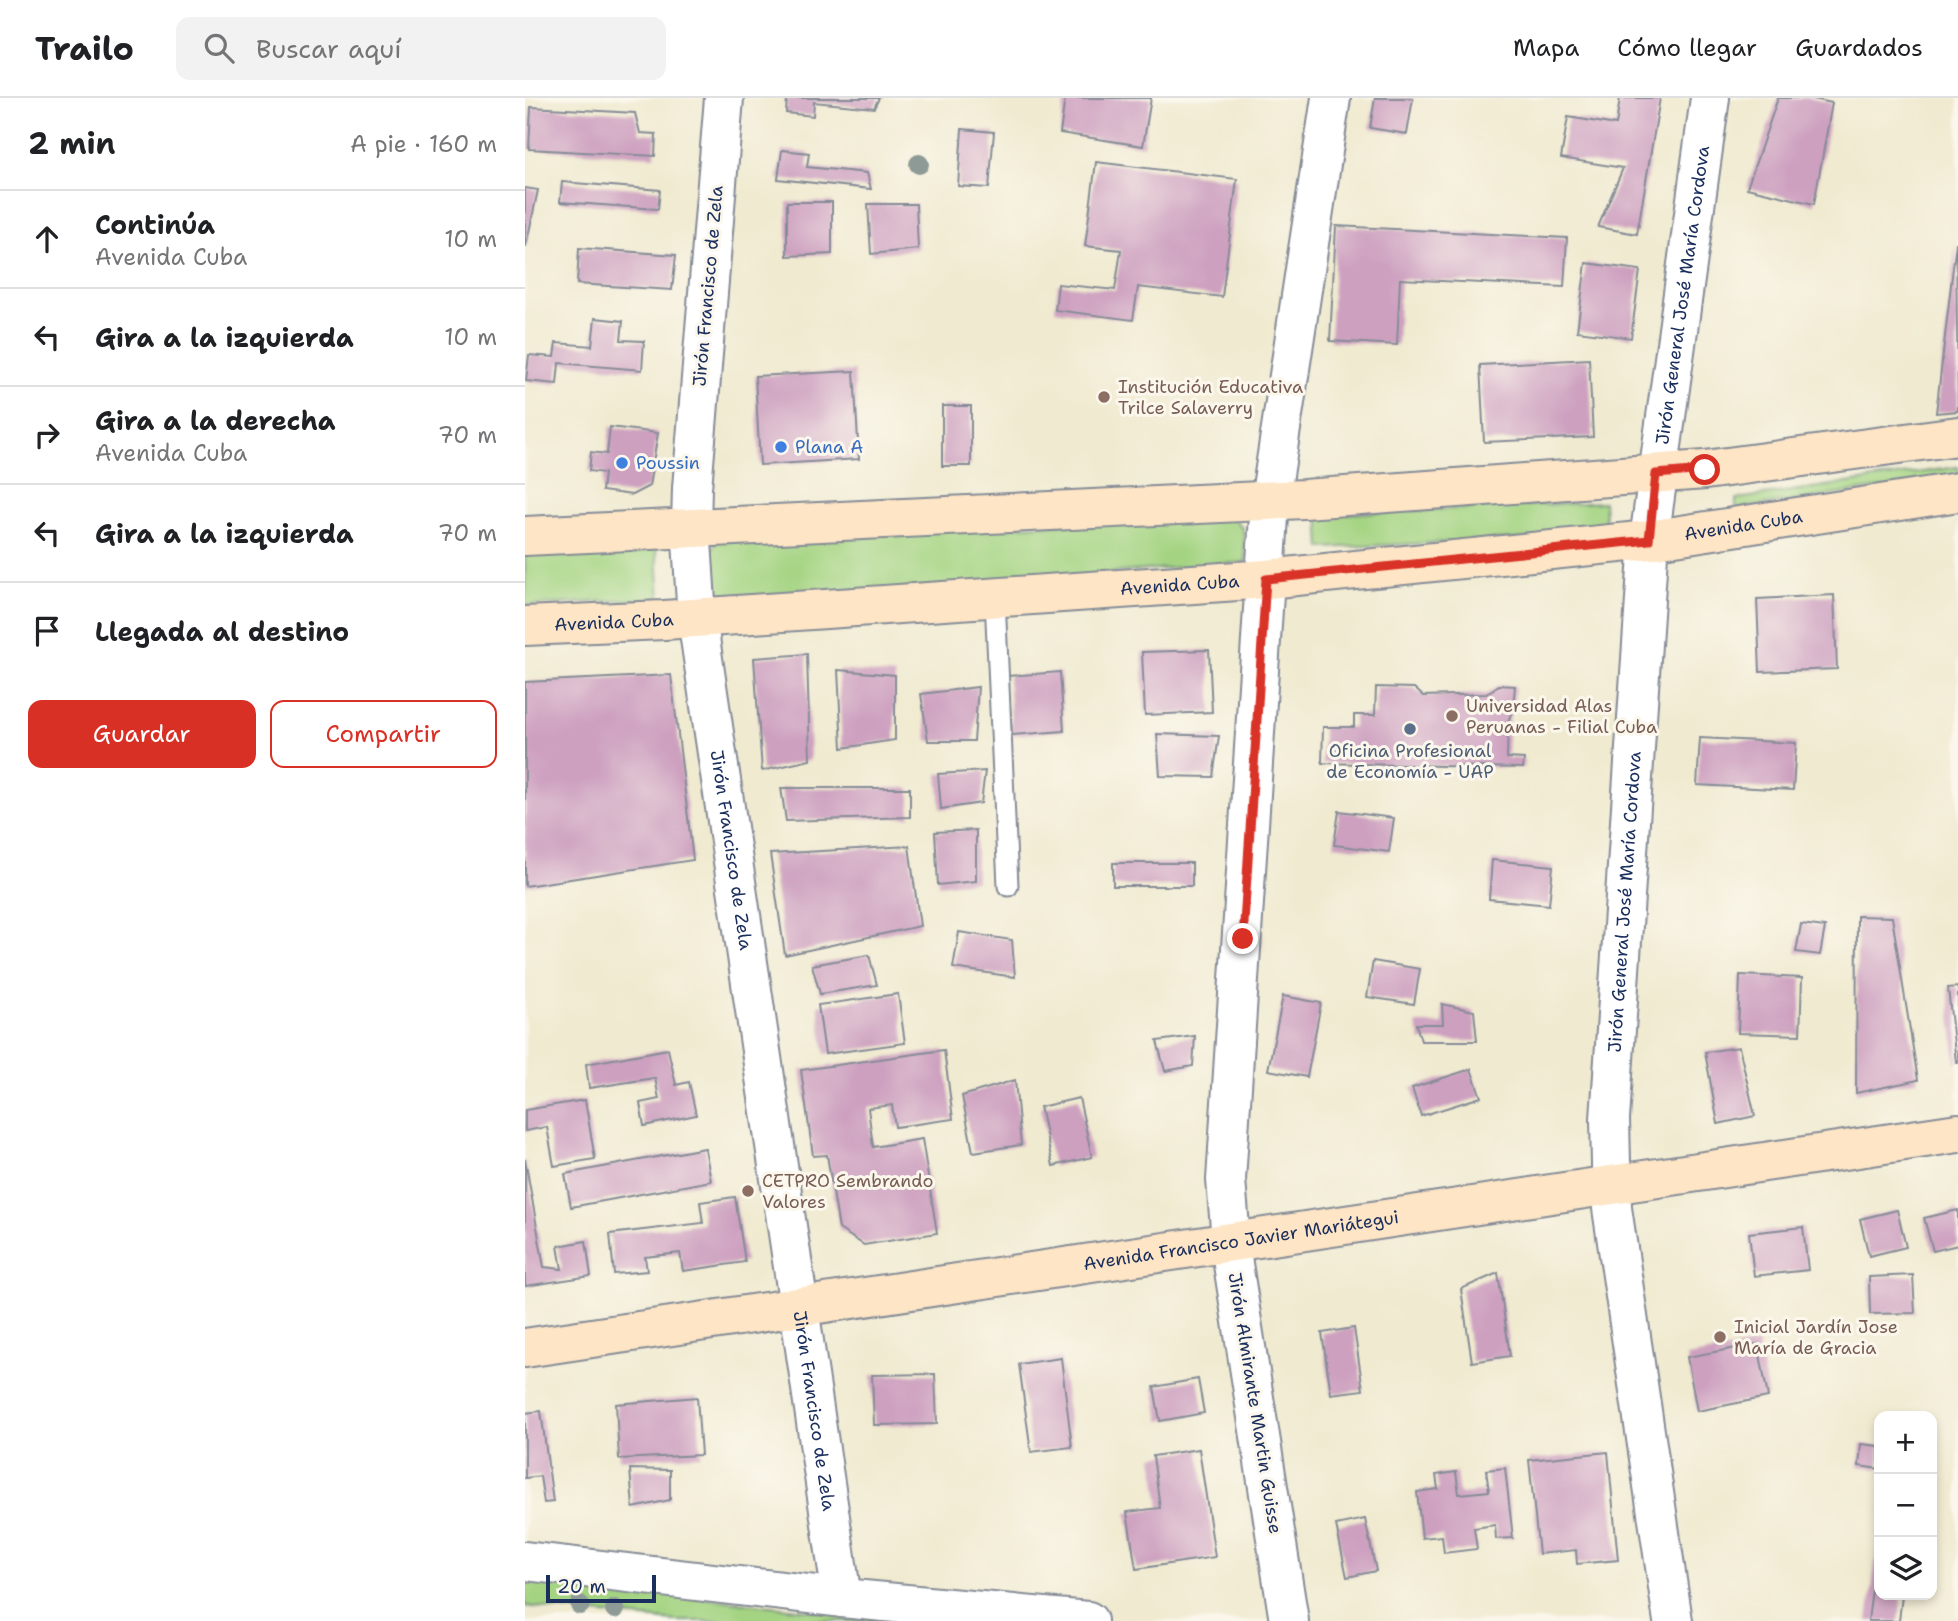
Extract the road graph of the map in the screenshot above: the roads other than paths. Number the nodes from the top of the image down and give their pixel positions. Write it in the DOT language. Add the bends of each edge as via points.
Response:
graph roads {
  1 [pos="724,98"];
  2 [pos="1331,98"];
  3 [pos="1710,98"];
  4 [pos="1958,436"];
  5 [pos="1656,474"];
  6 [pos="1958,492"];
  7 [pos="1270,501"];
  8 [pos="691,526"];
  9 [pos="525,536"];
  10 [pos="1649,540"];
  11 [pos="1266,579"];
  12 [pos="995,597"];
  13 [pos="697,618"];
  14 [pos="525,626"];
  15 [pos="1008,887"];
  16 [pos="1958,1133"];
  17 [pos="1612,1185"];
  18 [pos="1232,1242"];
  19 [pos="799,1307"];
  20 [pos="525,1348"];
  21 [pos="525,1561"];
  22 [pos="842,1598"];
  23 [pos="932,1613"];
  24 [pos="1001,1616"];
  25 [pos="1088,1621"];
  26 [pos="1289,1621"];
  27 [pos="1673,1621"];
  1 -- 8 [label="street, Jirón Francisco de Zela"];
  2 -- 7 [label="street, Jirón Almirante Martin Guisse"];
  3 -- 5 [label="street, Jirón General José María Cordova"];
  4 -- 5 [label="main road"];
  5 -- 7 [label="main road"];
  5 -- 10 [label="street, Jirón General José María Cordova"];
  6 -- 10 [label="main road, Avenida Cuba"];
  7 -- 8 [label="main road"];
  7 -- 11 [label="street, Jirón Almirante Martin Guisse"];
  8 -- 9 [label="main road"];
  8 -- 13 [label="street, Jirón Francisco de Zela"];
  10 -- 11 [label="main road, Avenida Cuba"];
  10 -- 17 [label="street, Jirón General José María Cordova" via="1610,1119"];
  11 -- 12 [label="main road, Avenida Cuba"];
  11 -- 18 [label="street, Jirón Almirante Martin Guisse" via="1226,1180"];
  12 -- 13 [label="main road, Avenida Cuba"];
  12 -- 15 [label="lane"];
  13 -- 14 [label="main road, Avenida Cuba"];
  13 -- 19 [label="street, Jirón Francisco de Zela"];
  16 -- 17 [label="main road, Avenida Francisco Javier Mariátegui"];
  17 -- 18 [label="main road, Avenida Francisco Javier Mariátegui"];
  17 -- 27 [label="street, Jirón General José María Cordova"];
  18 -- 19 [label="main road, Avenida Francisco Javier Mariátegui"];
  18 -- 26 [label="street, Jirón Almirante Martin Guisse"];
  19 -- 20 [label="main road, Avenida Francisco Javier Mariátegui"];
  19 -- 22 [label="street, Jirón Francisco de Zela"];
  21 -- 22 [label="street"];
  22 -- 23 [label="street"];
  23 -- 24 [label="street"];
  24 -- 25 [label="street"];
}
